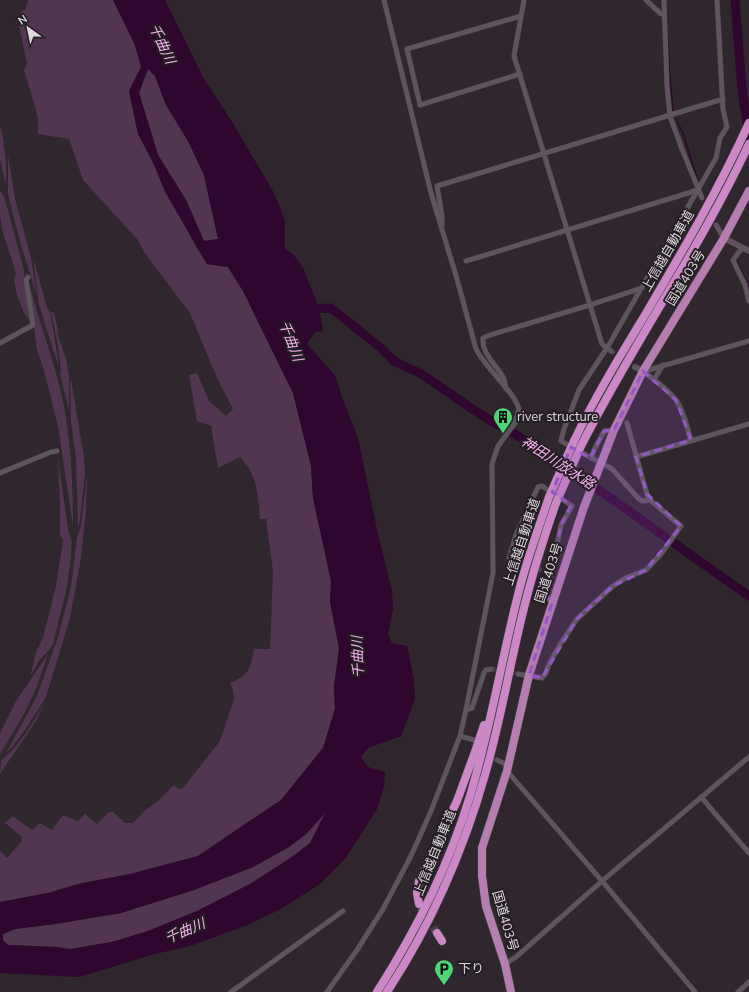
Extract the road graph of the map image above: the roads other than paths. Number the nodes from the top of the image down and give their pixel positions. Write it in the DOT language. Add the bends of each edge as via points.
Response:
graph roads {
  1 [pos="384,0"];
  2 [pos="388,0"];
  3 [pos="524,0"];
  4 [pos="646,0"];
  5 [pos="664,0"];
  6 [pos="717,0"];
  7 [pos="385,7"];
  8 [pos="664,15"];
  9 [pos="521,16"];
  10 [pos="520,74"];
  11 [pos="723,99"];
  12 [pos="670,116"];
  13 [pos="749,123"];
  14 [pos="749,144"];
  15 [pos="544,154"];
  16 [pos="698,190"];
  17 [pos="749,191"];
  18 [pos="702,198"];
  19 [pos="716,225"];
  20 [pos="442,229"];
  21 [pos="567,229"];
  22 [pos="724,238"];
  23 [pos="742,248"];
  24 [pos="749,251"];
  25 [pos="466,260"];
  26 [pos="28,277"];
  27 [pos="642,288"];
  28 [pos="749,302"];
  29 [pos="590,305"];
  30 [pos="749,341"];
  31 [pos="0,343"];
  32 [pos="609,350"];
  33 [pos="663,365"];
  34 [pos="634,367"];
  35 [pos="643,371"];
  36 [pos="654,380"];
  37 [pos="506,389"];
  38 [pos="627,423"];
  39 [pos="749,424"];
  40 [pos="614,430"];
  41 [pos="691,440"];
  42 [pos="57,451"];
  43 [pos="636,457"];
  44 [pos="591,458"];
  45 [pos="599,466"];
  46 [pos="0,473"];
  47 [pos="650,500"];
  48 [pos="513,560"];
  49 [pos="552,603"];
  50 [pos="512,617"];
  51 [pos="491,669"];
  52 [pos="518,674"];
  53 [pos="529,675"];
  54 [pos="466,710"];
  55 [pos="460,736"];
  56 [pos="474,740"];
  57 [pos="749,757"];
  58 [pos="497,760"];
  59 [pos="507,771"];
  60 [pos="701,797"];
  61 [pos="749,853"];
  62 [pos="602,881"];
  63 [pos="419,904"];
  64 [pos="437,904"];
  65 [pos="343,911"];
  66 [pos="436,933"];
  67 [pos="442,941"];
  68 [pos="505,964"];
  69 [pos="749,982"];
  70 [pos="231,992"];
  71 [pos="326,992"];
  72 [pos="376,992"];
  73 [pos="387,992"];
  74 [pos="394,992"];
  75 [pos="511,992"];
  76 [pos="695,992"];
  77 [pos="738,992"];
  1 -- 7 [label="street"];
  2 -- 7 [label="street"];
  3 -- 9 [label="street"];
  4 -- 8 [label="street"];
  5 -- 8 [label="street"];
  6 -- 11 [label="street"];
  7 -- 20 [label="street" via="422,161"];
  8 -- 12 [label="street" via="666,86"];
  9 -- 10 [label="street" via="514,56"];
  9 -- 10 [label="street" via="407,49 420,105"];
  10 -- 15 [label="street"];
  11 -- 12 [label="street"];
  11 -- 16 [label="street" via="727,127 720,138 716,158"];
  12 -- 15 [label="street"];
  12 -- 16 [label="street"];
  13 -- 50 [label="highway, 上信越自動車道, bridge" via="693,233 600,390 574,441 549,497"];
  14 -- 64 [label="highway, 上信越自動車道, bridge" via="701,237 609,393 581,446 556,503 528,594 480,794 459,854"];
  15 -- 20 [label="street" via="437,186"];
  15 -- 21 [label="street"];
  16 -- 18 [label="street"];
  16 -- 21 [label="street"];
  16 -- 27 [label="street"];
  17 -- 22 [label="highway, 国道403号"];
  19 -- 22 [label="street"];
  20 -- 37 [label="street" via="476,349"];
  21 -- 25 [label="street"];
  21 -- 29 [label="street"];
  22 -- 23 [label="street"];
  22 -- 35 [label="highway, 国道403号"];
  23 -- 24 [label="street"];
  23 -- 28 [label="street" via="733,260 745,285"];
  26 -- 31 [label="street" via="26,280 33,325"];
  27 -- 29 [label="street"];
  27 -- 32 [label="street"];
  29 -- 32 [label="street" via="602,344"];
  29 -- 37 [label="street" via="483,338 485,350 504,380"];
  30 -- 33 [label="street"];
  32 -- 44 [label="street" via="579,390 564,429 562,441"];
  33 -- 35 [label="street"];
  33 -- 36 [label="street"];
  34 -- 35 [label="street"];
  35 -- 36 [label="street"];
  35 -- 40 [label="highway, 国道403号"];
  36 -- 41 [label="street" via="676,400"];
  37 -- 54 [label="street" via="519,409 515,423 498,446 492,464 492,573"];
  38 -- 43 [label="street"];
  39 -- 41 [label="street"];
  40 -- 44 [label="street" via="604,431"];
  40 -- 45 [label="highway, 国道403号"];
  41 -- 43 [label="street"];
  42 -- 46 [label="street"];
  43 -- 47 [label="street"];
  44 -- 45 [label="street"];
  45 -- 47 [label="street" via="612,469 638,499"];
  45 -- 49 [label="highway, 国道403号"];
  47 -- 53 [label="street" via="681,526 646,570 613,586 577,619 542,678"];
  48 -- 49 [label="street" via="509,558 516,535 538,487 542,486 572,506 561,525 549,572 547,597"];
  49 -- 53 [label="highway, 国道403号"];
  50 -- 63 [label="highway" via="468,774 419,881"];
  50 -- 72 [label="highway, 上信越自動車道" via="484,746 461,823 424,910 400,955"];
  51 -- 54 [label="street" via="484,673 472,708"];
  52 -- 53 [label="street"];
  53 -- 59 [label="highway, 国道403号"];
  54 -- 55 [label="street"];
  55 -- 56 [label="street"];
  55 -- 71 [label="street" via="431,811 383,910"];
  57 -- 60 [label="street"];
  58 -- 59 [label="street" via="505,764"];
  59 -- 62 [label="street"];
  59 -- 68 [label="highway, 国道403号" via="482,848 486,906"];
  60 -- 61 [label="street"];
  60 -- 62 [label="street"];
  62 -- 68 [label="street"];
  62 -- 76 [label="street"];
  64 -- 73 [label="highway, 上信越自動車道"];
  64 -- 74 [label="highway"];
  65 -- 70 [label="street"];
  66 -- 67 [label="highway"];
  68 -- 75 [label="highway, 国道403号"];
  69 -- 77 [label="street"];
}
